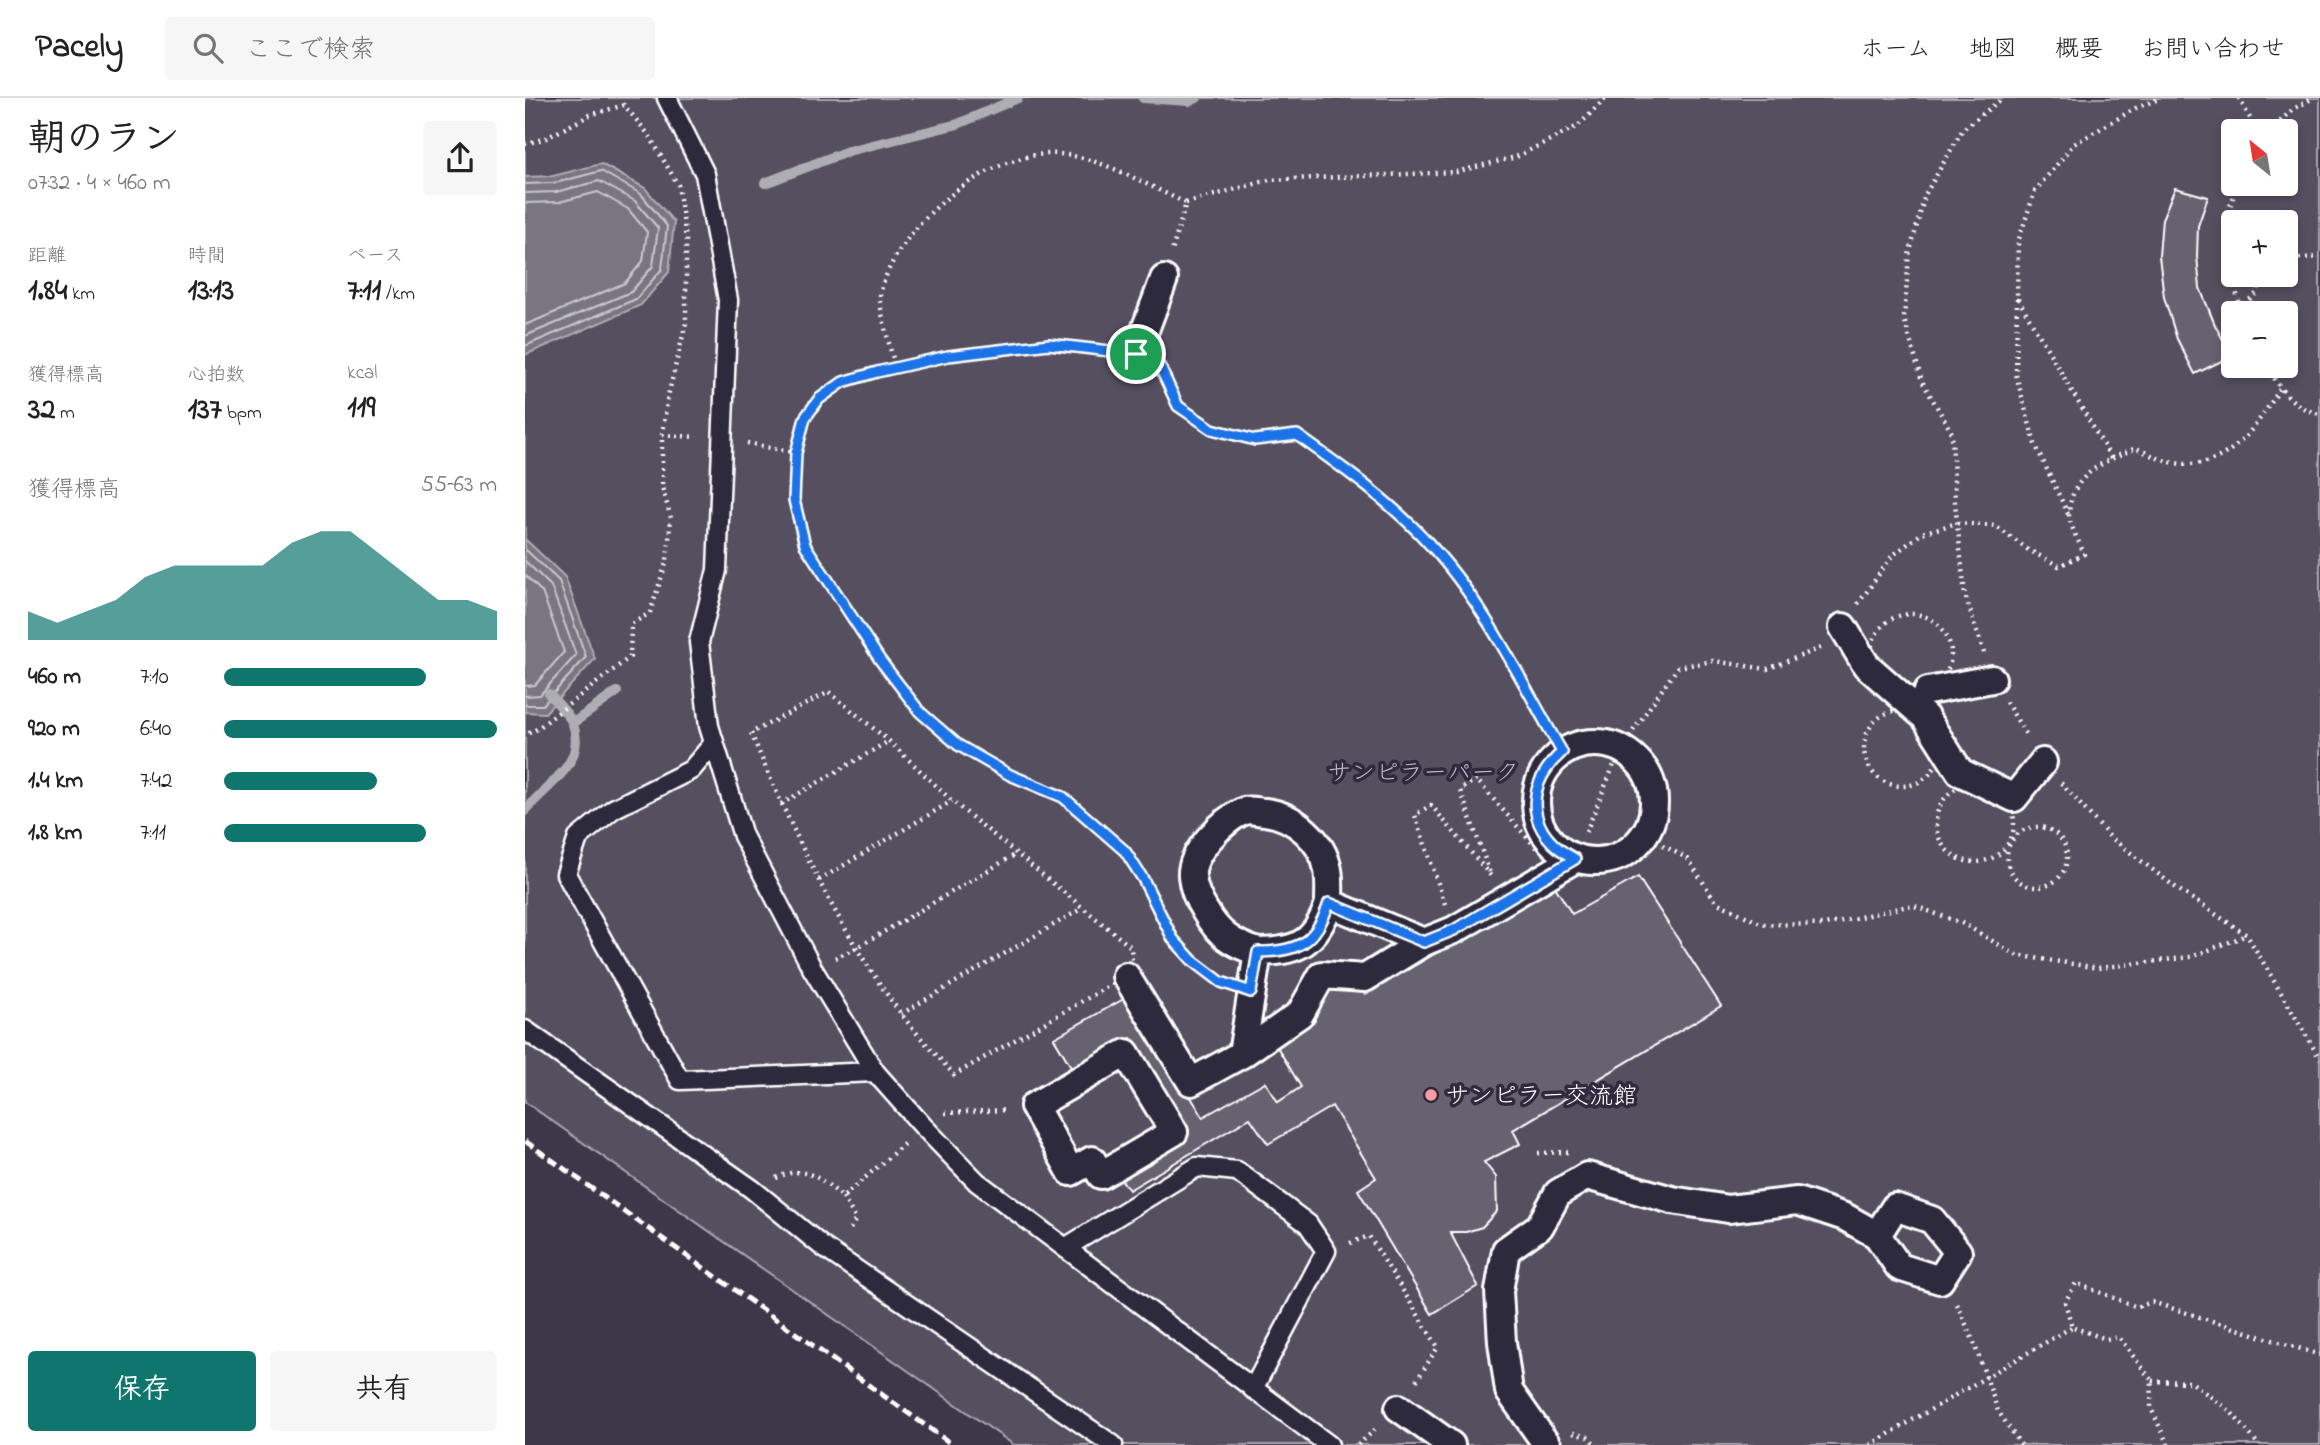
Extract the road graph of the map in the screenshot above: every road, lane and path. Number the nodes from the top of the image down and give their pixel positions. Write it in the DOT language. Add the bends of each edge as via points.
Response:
graph roads {
  1 [pos="667,98"];
  2 [pos="1606,98"];
  3 [pos="2003,98"];
  4 [pos="2161,98"];
  5 [pos="2239,98"];
  6 [pos="2313,98"];
  7 [pos="2250,119"];
  8 [pos="2283,119"];
  9 [pos="525,144"];
  10 [pos="1187,203"];
  11 [pos="2320,257"];
  12 [pos="2298,258"];
  13 [pos="1164,279"];
  14 [pos="2017,297"];
  15 [pos="1136,354"];
  16 [pos="895,368"];
  17 [pos="2274,378"];
  18 [pos="2280,389"];
  19 [pos="2320,414"];
  20 [pos="662,435"];
  21 [pos="722,438"];
  22 [pos="796,453"];
  23 [pos="2111,458"];
  24 [pos="2069,514"];
  25 [pos="1957,523"];
  26 [pos="1843,627"];
  27 [pos="1992,679"];
  28 [pos="1881,681"];
  29 [pos="1928,691"];
  30 [pos="1925,718"];
  31 [pos="525,735"];
  32 [pos="889,741"];
  33 [pos="714,743"];
  34 [pos="1621,748"];
  35 [pos="1562,752"];
  36 [pos="2043,762"];
  37 [pos="1988,786"];
  38 [pos="952,801"];
  39 [pos="781,804"];
  40 [pos="1644,835"];
  41 [pos="2012,839"];
  42 [pos="1016,854"];
  43 [pos="1566,865"];
  44 [pos="819,880"];
  45 [pos="1329,903"];
  46 [pos="1081,909"];
  47 [pos="1454,930"];
  48 [pos="2246,935"];
  49 [pos="1424,942"];
  50 [pos="858,947"];
  51 [pos="1258,952"];
  52 [pos="1126,975"];
  53 [pos="1251,992"];
  54 [pos="901,1014"];
  55 [pos="525,1030"];
  56 [pos="1242,1054"];
  57 [pos="2320,1059"];
  58 [pos="875,1072"];
  59 [pos="1034,1105"];
  60 [pos="922,1125"];
  61 [pos="752,1189"];
  62 [pos="843,1197"];
  63 [pos="1877,1235"];
  64 [pos="824,1247"];
  65 [pos="1065,1248"];
  66 [pos="1327,1251"];
  67 [pos="1940,1280"];
  68 [pos="2072,1327"];
  69 [pos="2320,1355"];
  70 [pos="2152,1381"];
  71 [pos="1253,1389"];
  72 [pos="1399,1408"];
  73 [pos="1113,1445"];
  74 [pos="1329,1445"];
  75 [pos="1357,1445"];
  76 [pos="1451,1445"];
  77 [pos="1547,1445"];
  78 [pos="1870,1445"];
  79 [pos="2021,1445"];
  80 [pos="2168,1445"];
  81 [pos="2259,1445"];
  1 -- 21 [label="lane" via="705,174 729,300"];
  2 -- 10 [label="path" via="1578,126 1515,158 1457,172 1269,180"];
  3 -- 25 [label="path" via="1963,129 1925,195 1909,255 1905,319 1922,382 1952,433"];
  4 -- 14 [label="path" via="2074,144 2035,191 2018,242"];
  5 -- 7 [label="path"];
  6 -- 8 [label="path"];
  9 -- 20 [label="path" via="624,105 649,135 678,185 686,239 686,323"];
  10 -- 13 [label="path"];
  10 -- 16 [label="path" via="1097,163 1065,155 1033,157 968,182 904,241 886,274 879,299"];
  11 -- 12 [label="path"];
  13 -- 15 [label="street"];
  14 -- 23 [label="path"];
  14 -- 24 [label="path" via="2016,375 2035,444"];
  15 -- 16 [label="path" via="1049,344 948,356"];
  15 -- 35 [label="path" via="1160,367 1178,406 1212,429 1255,440 1297,435 1363,482 1434,549 1484,617"];
  16 -- 22 [label="path" via="843,382 819,399 805,418"];
  17 -- 18 [label="path"];
  18 -- 19 [label="path" via="2308,412"];
  18 -- 23 [label="path" via="2256,427 2229,454 2196,463 2166,461 2136,448"];
  20 -- 21 [label="path"];
  20 -- 31 [label="path" via="662,487 671,518 667,559 650,613 631,624 630,657"];
  21 -- 22 [label="path"];
  21 -- 33 [label="lane" via="717,570 699,642"];
  22 -- 53 [label="path" via="794,500 805,545 920,712 958,745 1010,775 1063,797 1125,851 1173,939 1192,960 1221,982"];
  23 -- 24 [label="path" via="2099,463 2076,486"];
  24 -- 25 [label="path" via="2084,554 2059,566 1995,526"];
  25 -- 26 [label="path" via="1922,533 1892,556"];
  25 -- 27 [label="path" via="1965,595"];
  26 -- 28 [label="street"];
  26 -- 34 [label="path" via="1817,651 1767,669 1713,661 1678,667"];
  27 -- 29 [label="street"];
  27 -- 36 [label="path"];
  28 -- 29 [label="path" via="1903,694"];
  28 -- 29 [label="path" via="1874,669 1872,642 1889,620 1916,614 1940,626 1952,649 1947,673"];
  28 -- 30 [label="street"];
  30 -- 30 [label="path" via="1914,712 1889,712 1870,727 1863,750 1873,773 1883,781 1907,786 1930,775 1940,751 1939,738"];
  30 -- 37 [label="street" via="1960,772"];
  32 -- 38 [label="path"];
  32 -- 39 [label="path"];
  32 -- 39 [label="path" via="829,692 751,733"];
  33 -- 58 [label="lane" via="743,836 812,968"];
  33 -- 58 [label="lane" via="691,770 613,809 577,838 566,874 680,1080"];
  34 -- 35 [label="street" via="1581,744"];
  34 -- 40 [label="street" via="1649,777 1653,817"];
  34 -- 43 [label="path"];
  35 -- 43 [label="street" via="1548,765 1535,800 1545,836"];
  36 -- 37 [label="street" via="2014,798"];
  36 -- 48 [label="path" via="2110,837"];
  37 -- 41 [label="path" via="1999,792 2013,813"];
  37 -- 41 [label="path" via="1975,784 1951,792 1936,814 1938,839 1956,858 1969,862 1994,858"];
  38 -- 42 [label="path"];
  38 -- 44 [label="path"];
  39 -- 44 [label="path"];
  40 -- 43 [label="street" via="1630,851 1613,859"];
  40 -- 48 [label="path" via="1688,859 1716,902 1762,924 1825,925 1912,905 1964,925 2016,955 2098,968 2191,957"];
  41 -- 41 [label="path" via="2029,828 2049,829 2067,854 2062,874 2038,888 2019,883 2006,858"];
  42 -- 46 [label="path"];
  42 -- 50 [label="path"];
  43 -- 47 [label="street"];
  43 -- 47 [label="path" via="1476,779 1460,790 1491,876 1431,805 1415,815"];
  44 -- 50 [label="path"];
  45 -- 49 [label="street"];
  45 -- 51 [label="street" via="1321,927 1303,943 1281,952"];
  45 -- 51 [label="street" via="1328,869 1317,844 1299,825 1276,814 1245,810 1217,828 1192,873 1198,899 1214,928 1236,945"];
  46 -- 52 [label="path" via="1131,947"];
  46 -- 54 [label="path"];
  47 -- 49 [label="street"];
  48 -- 57 [label="path"];
  49 -- 56 [label="street" via="1365,978 1322,975 1300,1014"];
  50 -- 54 [label="path"];
  51 -- 53 [label="street"];
  52 -- 54 [label="path" via="954,1075"];
  52 -- 56 [label="street" via="1191,1082"];
  53 -- 56 [label="street"];
  55 -- 61 [label="lane"];
  58 -- 60 [label="lane"];
  59 -- 59 [label="street" via="1072,1172 1092,1160 1101,1175 1174,1132 1126,1053"];
  59 -- 60 [label="path" via="993,1112 949,1111"];
  60 -- 62 [label="path"];
  60 -- 65 [label="lane" via="977,1182"];
  61 -- 62 [label="path" via="790,1171 818,1176"];
  61 -- 64 [label="lane"];
  62 -- 64 [label="path" via="856,1219 845,1237"];
  63 -- 67 [label="street" via="1899,1267"];
  63 -- 67 [label="street" via="1895,1207 1933,1220 1958,1252"];
  63 -- 77 [label="street" via="1845,1217 1797,1201 1728,1209 1672,1200 1587,1176 1558,1193 1540,1226 1506,1250 1499,1291 1509,1391"];
  64 -- 73 [label="lane"];
  65 -- 66 [label="lane" via="1197,1167 1237,1171 1308,1224"];
  65 -- 71 [label="lane"];
  66 -- 71 [label="lane"];
  66 -- 72 [label="path" via="1369,1236 1438,1347"];
  67 -- 79 [label="path" via="1958,1305 1998,1411"];
  68 -- 69 [label="path" via="2065,1302 2076,1283 2137,1307 2152,1302"];
  68 -- 70 [label="path" via="2106,1339 2119,1337"];
  68 -- 78 [label="path"];
  70 -- 80 [label="path" via="2151,1408"];
  70 -- 81 [label="path" via="2191,1382 2230,1411"];
  71 -- 74 [label="lane"];
  72 -- 75 [label="path"];
  72 -- 76 [label="street"];
}
